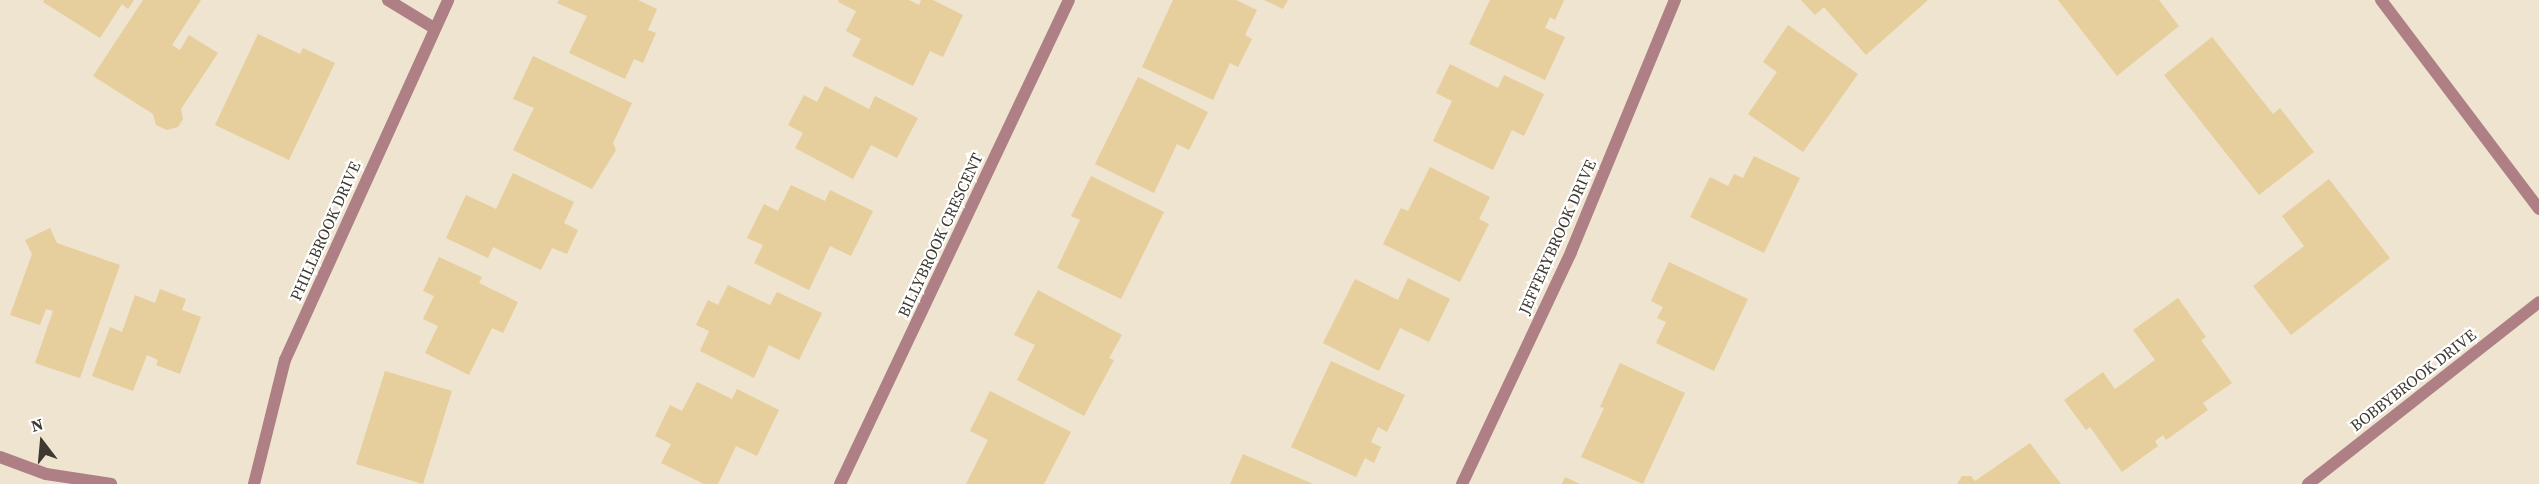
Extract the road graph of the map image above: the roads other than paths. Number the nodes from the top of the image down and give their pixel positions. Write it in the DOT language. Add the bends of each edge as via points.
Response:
graph roads {
  1 [pos="388,0"];
  2 [pos="448,0"];
  3 [pos="1069,0"];
  4 [pos="1675,0"];
  5 [pos="2381,0"];
  6 [pos="434,28"];
  7 [pos="2539,209"];
  8 [pos="2539,302"];
  9 [pos="0,458"];
  10 [pos="111,484"];
  11 [pos="254,484"];
  12 [pos="840,484"];
  13 [pos="1462,484"];
  14 [pos="2308,484"];
  1 -- 6 [label="street"];
  2 -- 6 [label="street, PHILLBROOK DRIVE"];
  3 -- 12 [label="street, BILLYBROOK CRESCENT"];
  4 -- 13 [label="street, JEFFERYBROOK DRIVE" via="1571,252"];
  5 -- 7 [label="street"];
  6 -- 11 [label="street, PHILLBROOK DRIVE" via="285,360"];
  8 -- 14 [label="street, BOBBYBROOK DRIVE"];
  9 -- 10 [label="street" via="46,474"];
}
